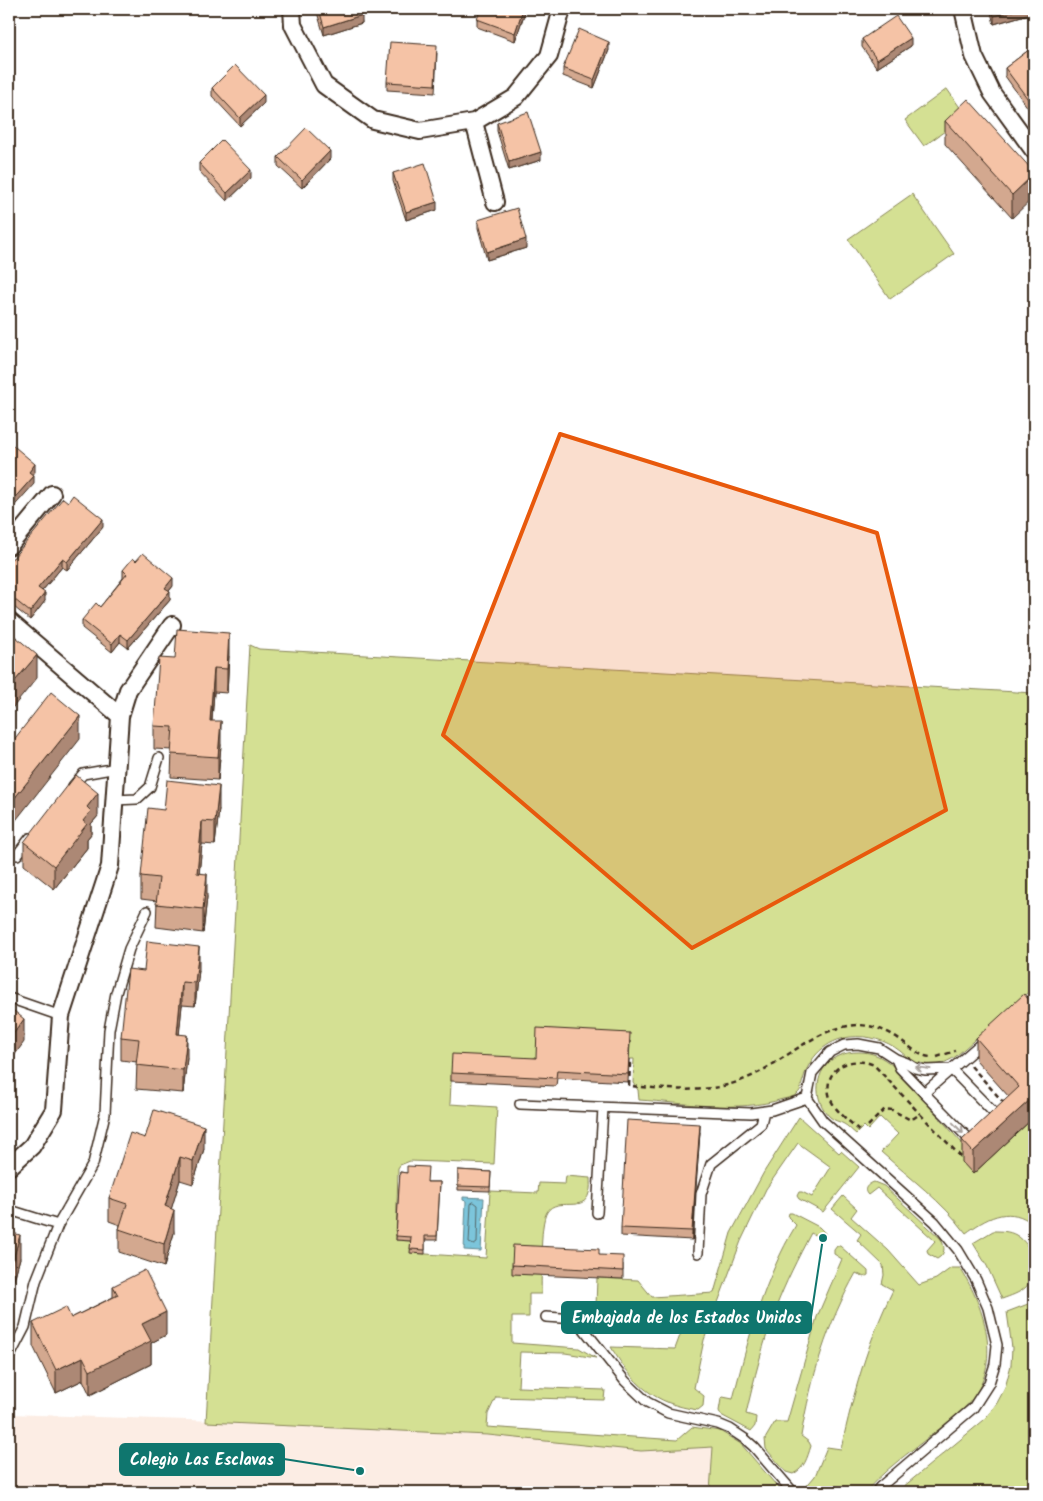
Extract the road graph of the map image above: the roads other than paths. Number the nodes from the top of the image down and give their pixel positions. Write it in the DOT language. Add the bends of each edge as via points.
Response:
graph roads {
  1 [pos="292,9"];
  2 [pos="562,9"];
  3 [pos="963,9"];
  4 [pos="474,122"];
  5 [pos="1034,151"];
  6 [pos="495,202"];
  7 [pos="52,494"];
  8 [pos="9,546"];
  9 [pos="172,625"];
  10 [pos="11,629"];
  11 [pos="120,716"];
  12 [pos="159,758"];
  13 [pos="117,768"];
  14 [pos="65,796"];
  15 [pos="114,800"];
  16 [pos="35,833"];
  17 [pos="16,855"];
  18 [pos="147,911"];
  19 [pos="9,998"];
  20 [pos="1034,998"];
  21 [pos="60,1016"];
  22 [pos="1013,1016"];
  23 [pos="992,1034"];
  24 [pos="896,1059"];
  25 [pos="951,1068"];
  26 [pos="924,1093"];
  27 [pos="807,1098"];
  28 [pos="520,1104"];
  29 [pos="603,1108"];
  30 [pos="764,1111"];
  31 [pos="9,1167"];
  32 [pos="9,1207"];
  33 [pos="597,1213"];
  34 [pos="58,1225"];
  35 [pos="698,1253"];
  36 [pos="546,1317"];
  37 [pos="11,1354"];
  38 [pos="793,1492"];
  39 [pos="876,1492"];
  1 -- 4 [label="street" via="293,25 324,85 373,120 420,131"];
  2 -- 4 [label="street" via="548,56 516,98"];
  3 -- 5 [label="street" via="974,56 992,93"];
  4 -- 6 [label="street"];
  7 -- 8 [label="street"];
  9 -- 11 [label="street" via="128,690"];
  10 -- 11 [label="street"];
  11 -- 13 [label="street"];
  12 -- 15 [label="lane" via="150,787 138,799"];
  13 -- 14 [label="lane" via="83,774"];
  13 -- 15 [label="street"];
  15 -- 21 [label="street" via="110,866"];
  16 -- 17 [label="lane"];
  18 -- 34 [label="lane" via="129,949 116,993 109,1030 105,1114 93,1164"];
  19 -- 21 [label="lane"];
  20 -- 22 [label="lane"];
  21 -- 31 [label="street" via="54,1110 32,1146"];
  23 -- 25 [label="lane"];
  25 -- 24 [label="lane, one-way" via="926,1070"];
  24 -- 26 [label="lane" via="900,1068"];
  24 -- 27 [label="lane" via="879,1048 844,1045 830,1052 812,1073"];
  25 -- 26 [label="lane"];
  26 -- 25 [label="lane, one-way" via="971,1141 997,1116"];
  27 -- 30 [label="lane"];
  27 -- 39 [label="lane" via="824,1121 935,1222 958,1250 988,1308 997,1345 989,1383 974,1408"];
  28 -- 29 [label="lane"];
  29 -- 30 [label="lane" via="722,1113"];
  29 -- 33 [label="lane"];
  30 -- 35 [label="lane" via="761,1124 711,1164 702,1194"];
  32 -- 34 [label="lane"];
  34 -- 37 [label="lane" via="36,1281 25,1327"];
  36 -- 38 [label="lane" via="576,1320 625,1381 647,1402 668,1413 718,1424 745,1439"];
}
